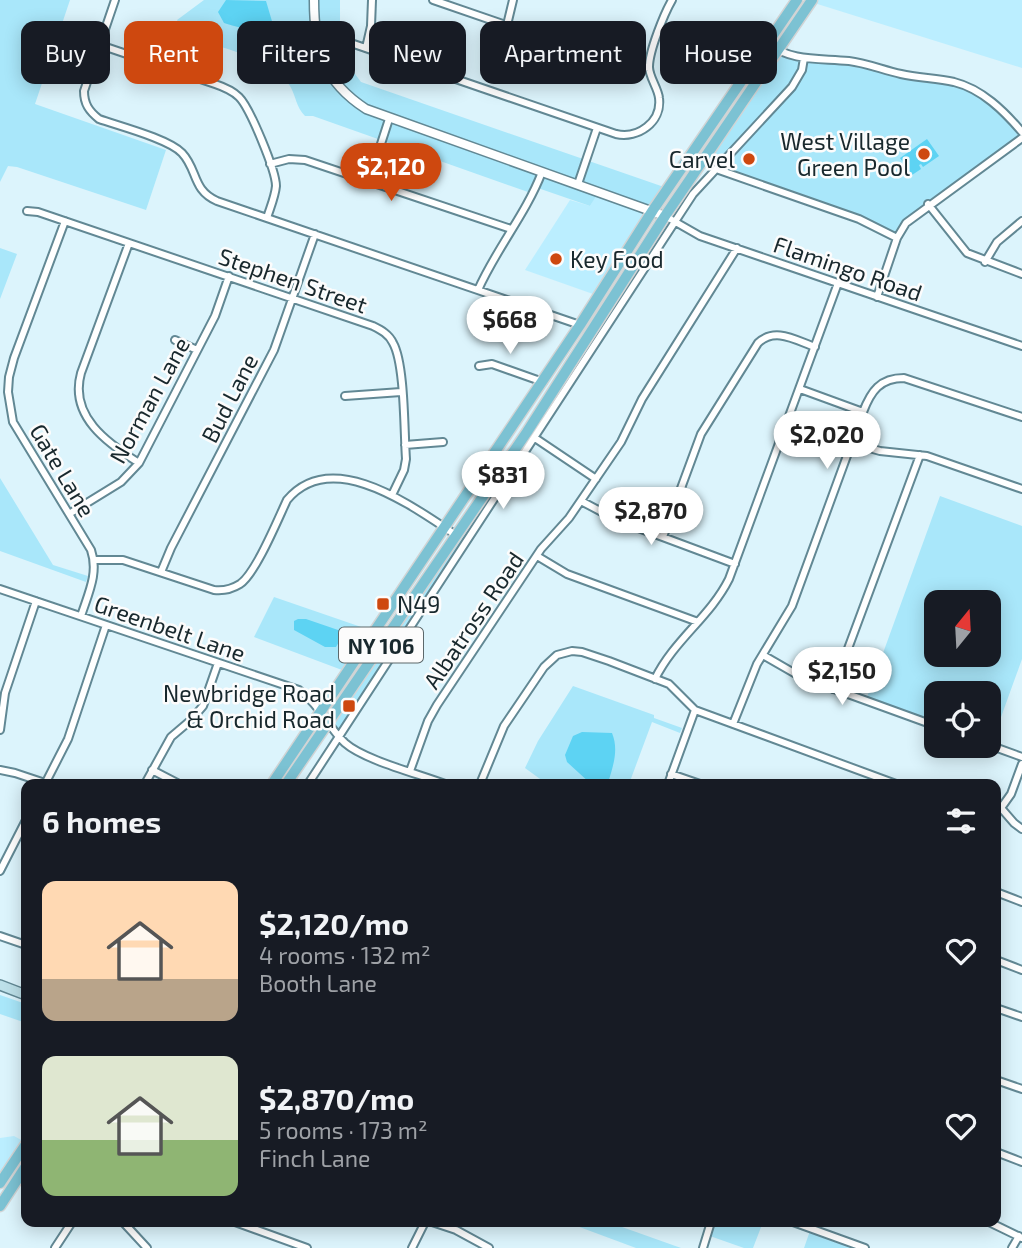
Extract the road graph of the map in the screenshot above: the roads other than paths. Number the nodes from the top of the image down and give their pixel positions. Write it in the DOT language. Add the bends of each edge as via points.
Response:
graph roads {
  1 [pos="115,0"];
  2 [pos="314,0"];
  3 [pos="372,0"];
  4 [pos="433,0"];
  5 [pos="513,0"];
  6 [pos="673,0"];
  7 [pos="797,0"];
  8 [pos="812,0"];
  9 [pos="108,21"];
  10 [pos="315,21"];
  11 [pos="495,21"];
  12 [pos="508,21"];
  13 [pos="777,28"];
  14 [pos="355,45"];
  15 [pos="110,48"];
  16 [pos="366,48"];
  17 [pos="778,51"];
  18 [pos="804,58"];
  19 [pos="646,67"];
  20 [pos="649,68"];
  21 [pos="86,84"];
  22 [pos="337,84"];
  23 [pos="739,84"];
  24 [pos="389,119"];
  25 [pos="597,128"];
  26 [pos="1022,132"];
  27 [pos="1022,138"];
  28 [pos="270,164"];
  29 [pos="716,169"];
  30 [pos="542,172"];
  31 [pos="369,181"];
  32 [pos="578,184"];
  33 [pos="928,204"];
  34 [pos="653,210"];
  35 [pos="27,211"];
  36 [pos="665,216"];
  37 [pos="267,218"];
  38 [pos="65,221"];
  39 [pos="1022,221"];
  40 [pos="675,223"];
  41 [pos="511,229"];
  42 [pos="315,234"];
  43 [pos="897,238"];
  44 [pos="129,243"];
  45 [pos="737,248"];
  46 [pos="985,262"];
  47 [pos="1022,274"];
  48 [pos="229,276"];
  49 [pos="838,283"];
  50 [pos="478,290"];
  51 [pos="877,297"];
  52 [pos="293,298"];
  53 [pos="580,325"];
  54 [pos="175,340"];
  55 [pos="815,346"];
  56 [pos="1022,346"];
  57 [pos="197,350"];
  58 [pos="478,366"];
  59 [pos="542,382"];
  60 [pos="800,389"];
  61 [pos="401,392"];
  62 [pos="345,396"];
  63 [pos="863,412"];
  64 [pos="1022,418"];
  65 [pos="535,438"];
  66 [pos="443,442"];
  67 [pos="852,443"];
  68 [pos="405,445"];
  69 [pos="920,455"];
  70 [pos="139,463"];
  71 [pos="596,479"];
  72 [pos="1022,489"];
  73 [pos="392,495"];
  74 [pos="581,501"];
  75 [pos="69,514"];
  76 [pos="445,527"];
  77 [pos="456,535"];
  78 [pos="663,537"];
  79 [pos="537,556"];
  80 [pos="94,560"];
  81 [pos="735,564"];
  82 [pos="161,572"];
  83 [pos="0,589"];
  84 [pos="36,601"];
  85 [pos="81,616"];
  86 [pos="698,622"];
  87 [pos="106,625"];
  88 [pos="763,655"];
  89 [pos="218,663"];
  90 [pos="655,679"];
  91 [pos="833,689"];
  92 [pos="695,710"];
  93 [pos="321,713"];
  94 [pos="329,722"];
  95 [pos="924,722"];
  96 [pos="733,724"];
  97 [pos="0,730"];
  98 [pos="339,737"];
  99 [pos="1001,749"];
  100 [pos="1022,757"];
  101 [pos="1022,764"];
  102 [pos="0,770"];
  103 [pos="152,770"];
  104 [pos="410,771"];
  105 [pos="671,774"];
  106 [pos="31,779"];
  107 [pos="48,779"];
  108 [pos="148,779"];
  109 [pos="170,779"];
  110 [pos="275,779"];
  111 [pos="289,779"];
  112 [pos="311,779"];
  113 [pos="432,779"];
  114 [pos="482,779"];
  115 [pos="670,779"];
  116 [pos="686,779"];
  117 [pos="882,779"];
  118 [pos="1001,806"];
  119 [pos="1001,812"];
  120 [pos="1022,829"];
  121 [pos="21,830"];
  122 [pos="0,871"];
  123 [pos="1001,894"];
  124 [pos="1022,902"];
  125 [pos="0,936"];
  126 [pos="21,943"];
  127 [pos="1001,962"];
  128 [pos="1022,970"];
  129 [pos="0,985"];
  130 [pos="21,993"];
  131 [pos="1001,1009"];
  132 [pos="1022,1017"];
  133 [pos="1001,1082"];
  134 [pos="1022,1090"];
  135 [pos="21,1153"];
  136 [pos="1001,1154"];
  137 [pos="1022,1162"];
  138 [pos="21,1174"];
  139 [pos="0,1184"];
  140 [pos="0,1206"];
  141 [pos="69,1227"];
  142 [pos="128,1227"];
  143 [pos="249,1227"];
  144 [pos="422,1227"];
  145 [pos="447,1227"];
  146 [pos="709,1227"];
  147 [pos="807,1227"];
  148 [pos="999,1227"];
  149 [pos="1020,1237"];
  150 [pos="141,1241"];
  151 [pos="55,1248"];
  152 [pos="136,1248"];
  153 [pos="147,1248"];
  154 [pos="307,1248"];
  155 [pos="412,1248"];
  156 [pos="489,1248"];
  157 [pos="703,1248"];
  158 [pos="865,1248"];
  159 [pos="1012,1248"];
  1 -- 9 [label="street"];
  2 -- 10 [label="street"];
  3 -- 16 [label="street"];
  4 -- 11 [label="street"];
  5 -- 12 [label="street"];
  6 -- 20 [label="street"];
  7 -- 13 [label="main road, NY 106"];
  8 -- 17 [label="main road, NY 106"];
  14 -- 16 [label="street"];
  15 -- 28 [label="street" via="233,92 247,108"];
  16 -- 25 [label="street"];
  17 -- 18 [label="street"];
  17 -- 36 [label="main road, NY 106"];
  18 -- 26 [label="street" via="852,62 960,84 996,105"];
  18 -- 29 [label="street" via="792,87"];
  19 -- 20 [label="street"];
  20 -- 25 [label="street" via="659,101 651,124 628,135"];
  21 -- 37 [label="street" via="85,104 90,113 175,147 187,159 205,194"];
  22 -- 24 [label="street" via="366,109"];
  23 -- 34 [label="main road, NY 106"];
  24 -- 30 [label="street"];
  24 -- 31 [label="street"];
  25 -- 32 [label="street"];
  27 -- 33 [label="street"];
  28 -- 31 [label="street" via="304,160"];
  28 -- 37 [label="street" via="276,186"];
  29 -- 40 [label="street"];
  29 -- 43 [label="street" via="859,219"];
  30 -- 32 [label="street"];
  30 -- 41 [label="street"];
  31 -- 41 [label="street"];
  32 -- 34 [label="street"];
  33 -- 43 [label="street"];
  33 -- 46 [label="street" via="960,248"];
  34 -- 36 [label="street"];
  34 -- 53 [label="main road, NY 106"];
  35 -- 38 [label="street, Stephen Street"];
  36 -- 40 [label="street, Flamingo Road"];
  36 -- 77 [label="main road, NY 106"];
  37 -- 42 [label="street"];
  38 -- 44 [label="street, Stephen Street"];
  38 -- 75 [label="street, Gate Lane" via="15,358 8,392 19,433"];
  39 -- 46 [label="street" via="997,242"];
  40 -- 45 [label="street, Flamingo Road"];
  40 -- 65 [label="street"];
  41 -- 50 [label="street"];
  42 -- 50 [label="street"];
  42 -- 52 [label="street, Bud Lane"];
  43 -- 51 [label="street"];
  44 -- 48 [label="street, Stephen Street"];
  44 -- 70 [label="street" via="81,373 78,393 85,415 99,433"];
  45 -- 49 [label="street, Flamingo Road"];
  45 -- 71 [label="street, Albatross Road"];
  46 -- 47 [label="street"];
  48 -- 52 [label="street, Stephen Street"];
  48 -- 57 [label="street, Norman Lane"];
  49 -- 51 [label="street, Flamingo Road"];
  49 -- 55 [label="street"];
  50 -- 53 [label="street"];
  51 -- 56 [label="street, Flamingo Road"];
  52 -- 61 [label="street, Stephen Street" via="384,332 397,352"];
  52 -- 82 [label="street, Bud Lane" via="274,350"];
  53 -- 59 [label="main road, NY 106"];
  54 -- 57 [label="street"];
  55 -- 60 [label="street"];
  55 -- 78 [label="street" via="774,334 758,343 701,434"];
  57 -- 70 [label="street, Norman Lane"];
  58 -- 59 [label="street" via="492,364"];
  59 -- 76 [label="main road, NY 106"];
  60 -- 63 [label="street"];
  60 -- 81 [label="street"];
  61 -- 62 [label="street"];
  61 -- 68 [label="street, Stephen Street"];
  63 -- 64 [label="street" via="878,385 904,378"];
  63 -- 67 [label="street"];
  65 -- 71 [label="street"];
  65 -- 98 [label="street"];
  66 -- 68 [label="street"];
  67 -- 69 [label="street"];
  67 -- 88 [label="street" via="792,606"];
  68 -- 73 [label="street, Stephen Street" via="406,465"];
  69 -- 72 [label="street"];
  69 -- 91 [label="street"];
  70 -- 75 [label="street, Norman Lane" via="121,482"];
  71 -- 74 [label="street, Albatross Road"];
  73 -- 76 [label="street"];
  73 -- 82 [label="street" via="356,482 315,479 288,500 251,572 238,585 214,590"];
  74 -- 78 [label="street" via="603,515"];
  74 -- 79 [label="street, Albatross Road"];
  75 -- 80 [label="street, Gate Lane"];
  76 -- 77 [label="street"];
  76 -- 93 [label="main road, NY 106"];
  77 -- 94 [label="main road, NY 106"];
  78 -- 81 [label="street"];
  79 -- 86 [label="street" via="567,574"];
  79 -- 104 [label="street, Albatross Road" via="437,705"];
  80 -- 82 [label="street" via="123,560"];
  80 -- 85 [label="street"];
  81 -- 86 [label="street" via="722,594"];
  83 -- 84 [label="street, Greenbelt Lane"];
  84 -- 85 [label="street, Greenbelt Lane"];
  84 -- 97 [label="street" via="5,693"];
  85 -- 87 [label="street, Greenbelt Lane"];
  86 -- 90 [label="street" via="668,654"];
  87 -- 89 [label="street, Greenbelt Lane"];
  87 -- 107 [label="street" via="68,739"];
  88 -- 91 [label="street"];
  88 -- 96 [label="street"];
  89 -- 93 [label="street, Greenbelt Lane" via="299,690"];
  89 -- 103 [label="street" via="203,706 171,737"];
  90 -- 92 [label="street" via="676,690"];
  90 -- 114 [label="street" via="582,652 557,655 504,726"];
  91 -- 95 [label="street"];
  92 -- 96 [label="street"];
  92 -- 105 [label="street"];
  93 -- 94 [label="street, Greenbelt Lane"];
  93 -- 110 [label="main road, NY 106"];
  94 -- 98 [label="street, Greenbelt Lane"];
  94 -- 111 [label="main road, NY 106"];
  96 -- 117 [label="street"];
  98 -- 104 [label="street" via="356,751"];
  98 -- 112 [label="street"];
  99 -- 100 [label="street"];
  101 -- 118 [label="street" via="1011,794"];
  102 -- 106 [label="street"];
  103 -- 108 [label="street"];
  103 -- 109 [label="street"];
  104 -- 113 [label="street"];
  105 -- 115 [label="street"];
  105 -- 116 [label="street"];
  119 -- 120 [label="street"];
  121 -- 122 [label="street"];
  123 -- 124 [label="street"];
  125 -- 126 [label="street"];
  127 -- 128 [label="street"];
  129 -- 130 [label="main road"];
  131 -- 132 [label="street"];
  133 -- 134 [label="street"];
  135 -- 139 [label="main road"];
  136 -- 137 [label="street"];
  138 -- 140 [label="main road"];
  141 -- 151 [label="street"];
  142 -- 150 [label="street"];
  143 -- 154 [label="street"];
  144 -- 155 [label="street"];
  145 -- 156 [label="street"];
  146 -- 157 [label="street"];
  147 -- 158 [label="street"];
  148 -- 149 [label="street"];
  149 -- 159 [label="street"];
  150 -- 152 [label="street"];
  150 -- 153 [label="street"];
}
